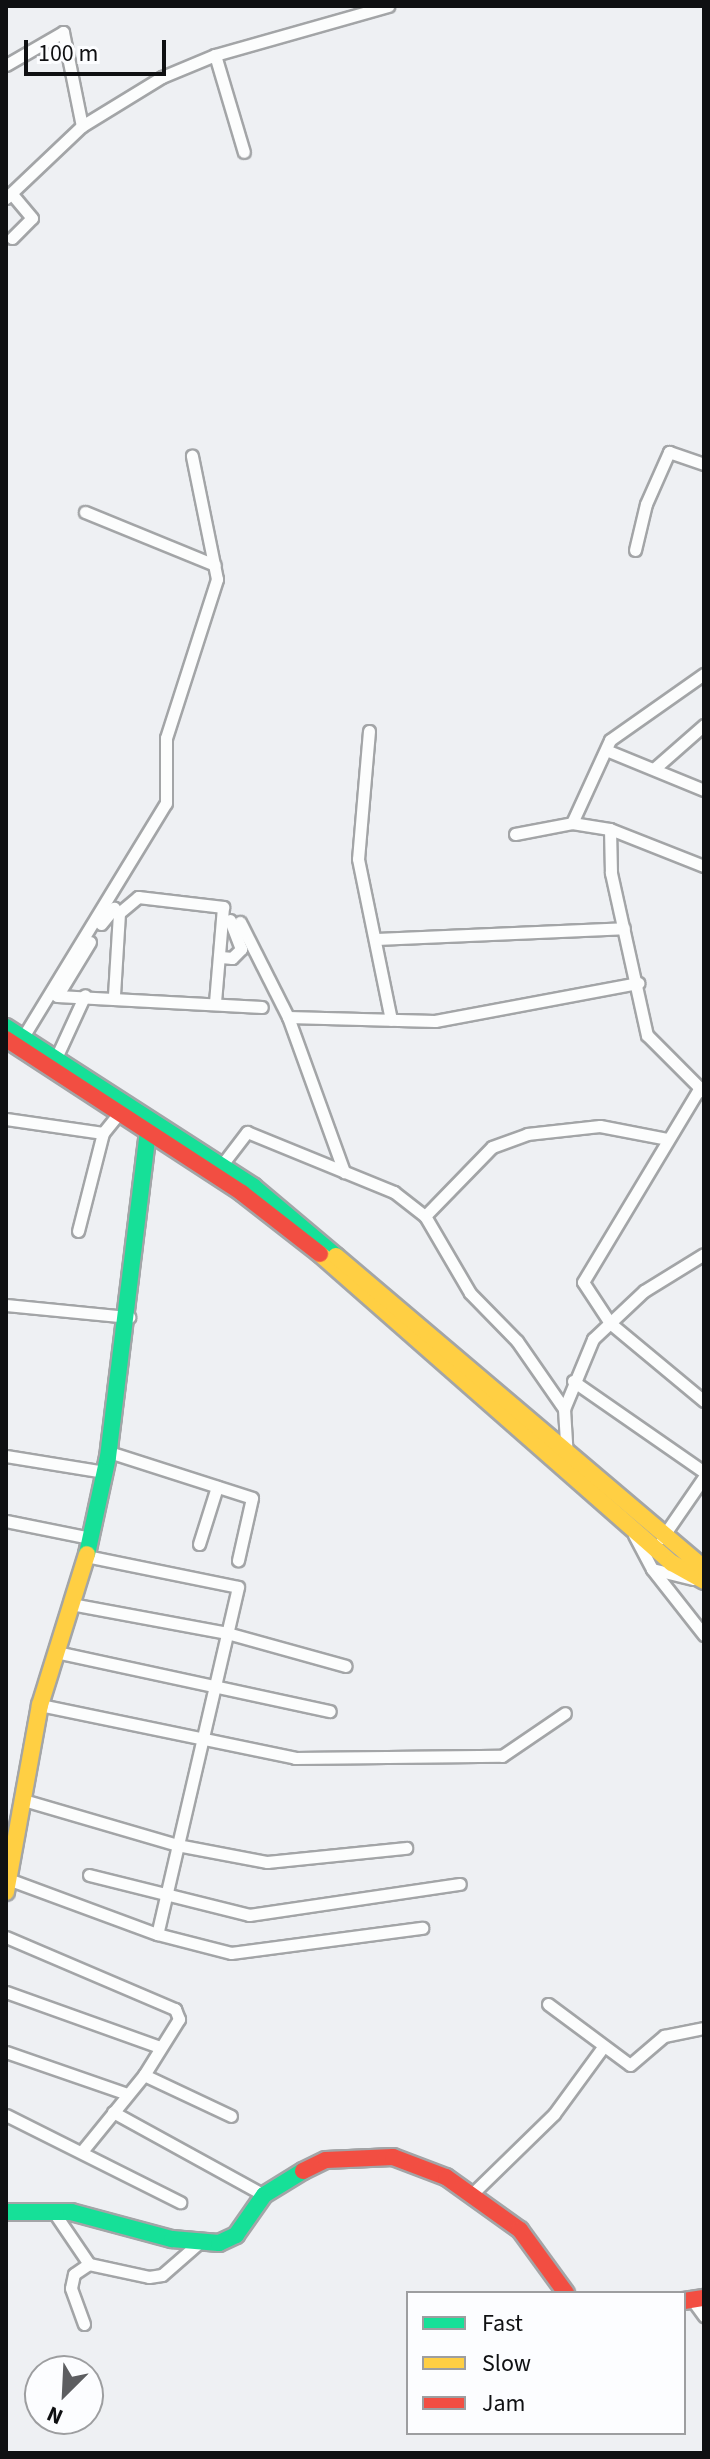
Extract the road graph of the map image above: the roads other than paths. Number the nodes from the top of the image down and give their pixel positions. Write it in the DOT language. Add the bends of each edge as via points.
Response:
graph roads {
  1 [pos="388,6"];
  2 [pos="215,55"];
  3 [pos="6,65"];
  4 [pos="82,126"];
  5 [pos="244,152"];
  6 [pos="9,196"];
  7 [pos="12,238"];
  8 [pos="192,456"];
  9 [pos="704,464"];
  10 [pos="85,512"];
  11 [pos="635,550"];
  12 [pos="215,565"];
  13 [pos="704,674"];
  14 [pos="704,725"];
  15 [pos="369,731"];
  16 [pos="606,750"];
  17 [pos="655,768"];
  18 [pos="704,790"];
  19 [pos="572,823"];
  20 [pos="610,829"];
  21 [pos="515,834"];
  22 [pos="704,866"];
  23 [pos="114,908"];
  24 [pos="624,928"];
  25 [pos="376,939"];
  26 [pos="221,957"];
  27 [pos="638,983"];
  28 [pos="85,995"];
  29 [pos="114,995"];
  30 [pos="215,1003"];
  31 [pos="262,1007"];
  32 [pos="288,1017"];
  33 [pos="391,1020"];
  34 [pos="6,1027"];
  35 [pos="15,1038"];
  36 [pos="56,1058"];
  37 [pos="84,1084"];
  38 [pos="702,1091"];
  39 [pos="119,1113"];
  40 [pos="6,1119"];
  41 [pos="148,1132"];
  42 [pos="103,1133"];
  43 [pos="667,1139"];
  44 [pos="198,1158"];
  45 [pos="221,1166"];
  46 [pos="344,1172"];
  47 [pos="425,1216"];
  48 [pos="78,1231"];
  49 [pos="704,1254"];
  50 [pos="6,1305"];
  51 [pos="129,1317"];
  52 [pos="610,1323"];
  53 [pos="573,1381"];
  54 [pos="704,1401"];
  55 [pos="564,1409"];
  56 [pos="109,1452"];
  57 [pos="6,1456"];
  58 [pos="566,1460"];
  59 [pos="105,1472"];
  60 [pos="704,1474"];
  61 [pos="217,1487"];
  62 [pos="601,1489"];
  63 [pos="627,1520"];
  64 [pos="6,1521"];
  65 [pos="90,1538"];
  66 [pos="662,1538"];
  67 [pos="199,1544"];
  68 [pos="86,1556"];
  69 [pos="238,1560"];
  70 [pos="652,1569"];
  71 [pos="702,1576"];
  72 [pos="71,1604"];
  73 [pos="227,1633"];
  74 [pos="704,1635"];
  75 [pos="56,1652"];
  76 [pos="346,1666"];
  77 [pos="213,1688"];
  78 [pos="40,1705"];
  79 [pos="330,1711"];
  80 [pos="565,1713"];
  81 [pos="203,1737"];
  82 [pos="20,1799"];
  83 [pos="177,1845"];
  84 [pos="406,1848"];
  85 [pos="89,1875"];
  86 [pos="460,1884"];
  87 [pos="7,1886"];
  88 [pos="165,1895"];
  89 [pos="422,1928"];
  90 [pos="157,1934"];
  91 [pos="6,1937"];
  92 [pos="6,1992"];
  93 [pos="548,2004"];
  94 [pos="704,2028"];
  95 [pos="160,2047"];
  96 [pos="603,2047"];
  97 [pos="6,2052"];
  98 [pos="144,2075"];
  99 [pos="127,2094"];
  100 [pos="113,2112"];
  101 [pos="6,2115"];
  102 [pos="231,2116"];
  103 [pos="83,2150"];
  104 [pos="264,2195"];
  105 [pos="471,2195"];
  106 [pos="180,2202"];
  107 [pos="53,2211"];
  108 [pos="6,2212"];
  109 [pos="200,2242"];
  110 [pos="89,2264"];
  111 [pos="565,2291"];
  112 [pos="694,2300"];
  113 [pos="704,2316"];
  114 [pos="84,2324"];
  1 -- 2 [label="street"];
  2 -- 4 [label="street" via="162,77"];
  2 -- 5 [label="street"];
  3 -- 4 [label="street" via="63,32"];
  4 -- 6 [label="street"];
  6 -- 7 [label="street" via="32,218"];
  8 -- 12 [label="street"];
  9 -- 11 [label="street" via="669,452 646,504"];
  10 -- 12 [label="street"];
  12 -- 35 [label="street" via="217,579 166,738 166,803"];
  13 -- 16 [label="street" via="644,713"];
  14 -- 17 [label="street"];
  15 -- 25 [label="street" via="358,859"];
  16 -- 17 [label="street"];
  16 -- 19 [label="street" via="588,777"];
  17 -- 18 [label="street"];
  19 -- 20 [label="street"];
  19 -- 21 [label="street"];
  20 -- 22 [label="street"];
  20 -- 24 [label="street" via="611,873"];
  23 -- 28 [label="street" via="57,996"];
  24 -- 25 [label="street"];
  24 -- 27 [label="street"];
  25 -- 33 [label="street"];
  26 -- 29 [label="street" via="223,907 134,898 119,913"];
  26 -- 30 [label="street"];
  26 -- 32 [label="street" via="232,958 241,949 235,921"];
  27 -- 33 [label="street" via="435,1021"];
  27 -- 38 [label="street" via="647,1035"];
  28 -- 29 [label="street"];
  28 -- 36 [label="street"];
  29 -- 30 [label="street"];
  30 -- 31 [label="street"];
  32 -- 33 [label="street"];
  32 -- 46 [label="street"];
  34 -- 35 [label="main road"];
  35 -- 36 [label="main road"];
  35 -- 37 [label="main road"];
  36 -- 37 [label="main road"];
  37 -- 39 [label="main road"];
  37 -- 44 [label="main road"];
  38 -- 43 [label="street"];
  39 -- 41 [label="main road"];
  39 -- 42 [label="street"];
  40 -- 42 [label="street"];
  41 -- 44 [label="main road"];
  41 -- 51 [label="main road"];
  42 -- 48 [label="street"];
  43 -- 47 [label="street" via="600,1126 527,1134 492,1147"];
  43 -- 52 [label="street" via="583,1282"];
  44 -- 45 [label="main road"];
  44 -- 58 [label="main road"];
  45 -- 46 [label="street" via="247,1132"];
  45 -- 58 [label="main road" via="361,1272"];
  46 -- 47 [label="street" via="394,1192"];
  47 -- 55 [label="street" via="470,1293 517,1341"];
  49 -- 52 [label="street" via="644,1291"];
  50 -- 51 [label="street"];
  51 -- 56 [label="main road"];
  52 -- 53 [label="street" via="593,1339"];
  52 -- 54 [label="street"];
  53 -- 55 [label="street"];
  53 -- 60 [label="street"];
  55 -- 58 [label="street"];
  56 -- 59 [label="main road"];
  56 -- 61 [label="street"];
  57 -- 59 [label="street"];
  58 -- 62 [label="main road"];
  59 -- 65 [label="main road"];
  60 -- 66 [label="street"];
  61 -- 67 [label="street"];
  61 -- 69 [label="street" via="254,1501"];
  62 -- 63 [label="main road"];
  62 -- 66 [label="main road"];
  63 -- 70 [label="street"];
  63 -- 71 [label="main road"];
  64 -- 65 [label="street"];
  65 -- 68 [label="main road"];
  66 -- 71 [label="main road"];
  68 -- 72 [label="main road"];
  68 -- 73 [label="street" via="238,1587"];
  70 -- 71 [label="street"];
  70 -- 74 [label="street"];
  72 -- 73 [label="street"];
  72 -- 75 [label="main road"];
  73 -- 76 [label="street"];
  73 -- 77 [label="street"];
  75 -- 77 [label="street"];
  75 -- 78 [label="main road"];
  77 -- 79 [label="street"];
  77 -- 81 [label="street"];
  78 -- 81 [label="street"];
  78 -- 82 [label="main road"];
  80 -- 81 [label="street" via="502,1756 295,1758"];
  81 -- 83 [label="street"];
  82 -- 83 [label="street"];
  82 -- 87 [label="main road"];
  83 -- 84 [label="street" via="267,1862"];
  83 -- 88 [label="street"];
  85 -- 88 [label="street"];
  86 -- 88 [label="street" via="249,1915"];
  87 -- 90 [label="street"];
  88 -- 90 [label="street"];
  89 -- 90 [label="street" via="231,1953"];
  91 -- 95 [label="street" via="175,2009 179,2019"];
  92 -- 95 [label="street"];
  93 -- 96 [label="street"];
  94 -- 96 [label="street" via="664,2036 634,2064"];
  95 -- 98 [label="street"];
  96 -- 105 [label="street" via="554,2114"];
  97 -- 99 [label="street"];
  98 -- 99 [label="street"];
  98 -- 102 [label="street"];
  99 -- 100 [label="street"];
  100 -- 103 [label="street"];
  100 -- 104 [label="street"];
  101 -- 103 [label="street"];
  103 -- 106 [label="street"];
  104 -- 105 [label="main road" via="326,2160 393,2157 446,2177"];
  104 -- 109 [label="main road" via="236,2235"];
  105 -- 111 [label="main road" via="520,2230"];
  107 -- 108 [label="main road"];
  107 -- 109 [label="main road"];
  107 -- 110 [label="street"];
  109 -- 110 [label="street" via="162,2275"];
  110 -- 114 [label="street" via="74,2274 71,2288"];
  112 -- 113 [label="street"];
}
